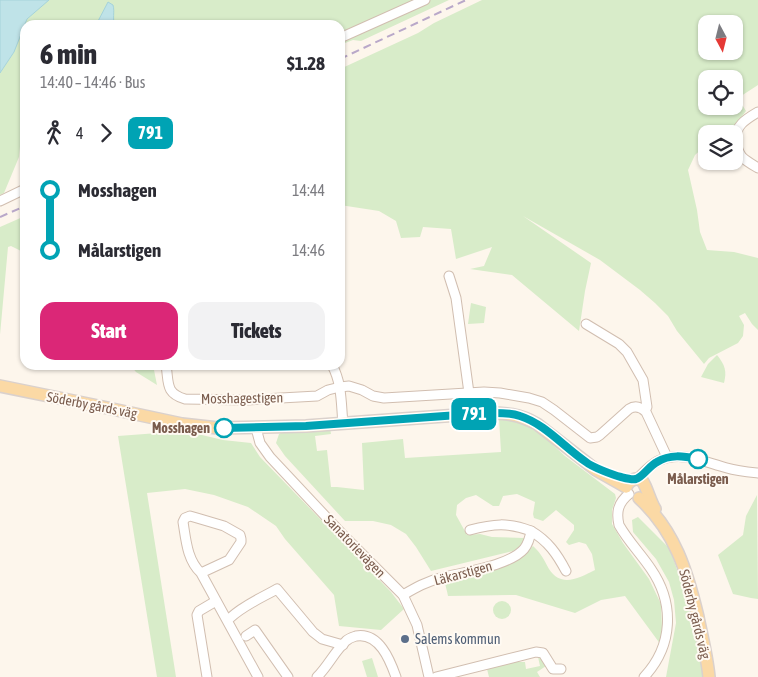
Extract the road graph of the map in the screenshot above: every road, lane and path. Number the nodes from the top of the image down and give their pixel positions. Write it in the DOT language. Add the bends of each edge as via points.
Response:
graph roads {
  1 [pos="425,0"];
  2 [pos="345,36"];
  3 [pos="758,112"];
  4 [pos="758,168"];
  5 [pos="20,191"];
  6 [pos="0,201"];
  7 [pos="449,276"];
  8 [pos="586,324"];
  9 [pos="167,370"];
  10 [pos="334,370"];
  11 [pos="0,386"];
  12 [pos="340,387"];
  13 [pos="469,393"];
  14 [pos="645,410"];
  15 [pos="343,424"];
  16 [pos="256,428"];
  17 [pos="667,458"];
  18 [pos="758,473"];
  19 [pos="636,488"];
  20 [pos="470,530"];
  21 [pos="531,531"];
  22 [pos="541,537"];
  23 [pos="523,550"];
  24 [pos="566,571"];
  25 [pos="201,574"];
  26 [pos="403,595"];
  27 [pos="216,601"];
  28 [pos="230,618"];
  29 [pos="246,636"];
  30 [pos="343,645"];
  31 [pos="560,669"];
  32 [pos="207,677"];
  33 [pos="257,677"];
  34 [pos="288,677"];
  35 [pos="318,677"];
  36 [pos="396,677"];
  37 [pos="429,677"];
  38 [pos="436,677"];
  39 [pos="644,677"];
  40 [pos="709,677"];
  1 -- 2 [label="street"];
  3 -- 4 [label="street" via="741,124 735,136 742,158"];
  5 -- 6 [label="street"];
  7 -- 13 [label="street" via="456,298"];
  8 -- 14 [label="street" via="627,352 643,380"];
  9 -- 12 [label="street, Mosshagestigen" via="171,392 185,399 317,396"];
  10 -- 12 [label="street"];
  11 -- 16 [label="main road, Söderby gårds väg" via="182,424"];
  12 -- 13 [label="street" via="352,387 384,398"];
  12 -- 15 [label="street"];
  13 -- 14 [label="street" via="500,393 542,402 590,438 597,437 632,407"];
  14 -- 17 [label="street"];
  15 -- 16 [label="main road, Söderby gårds väg"];
  15 -- 19 [label="main road, Söderby gårds väg" via="486,413 514,414 537,424 588,464 619,476"];
  16 -- 26 [label="street, Sanatorievägen" via="260,443 270,458"];
  17 -- 18 [label="street" via="683,456"];
  17 -- 19 [label="street"];
  19 -- 39 [label="street" via="617,517 623,533 657,580 665,598 668,629 657,660"];
  19 -- 40 [label="main road, Söderby gårds väg" via="650,501 672,539 688,579"];
  20 -- 21 [label="street" via="503,524"];
  21 -- 22 [label="street"];
  21 -- 23 [label="street"];
  22 -- 23 [label="street, Läkarstigen"];
  22 -- 24 [label="street" via="552,547"];
  23 -- 26 [label="street, Läkarstigen" via="472,572 418,586"];
  25 -- 25 [label="street" via="189,553 184,522 188,516 224,526 240,535 241,539 229,560"];
  25 -- 27 [label="street"];
  26 -- 37 [label="street, Sanatorievägen" via="416,625"];
  27 -- 32 [label="street" via="199,611 198,615"];
  27 -- 33 [label="street"];
  28 -- 30 [label="street" via="277,589 313,632 322,639"];
  29 -- 34 [label="street" via="255,630"];
  30 -- 35 [label="street"];
  30 -- 36 [label="street" via="346,640 361,635 371,638 386,654"];
  31 -- 38 [label="street" via="553,669 542,653 536,652"];
}
